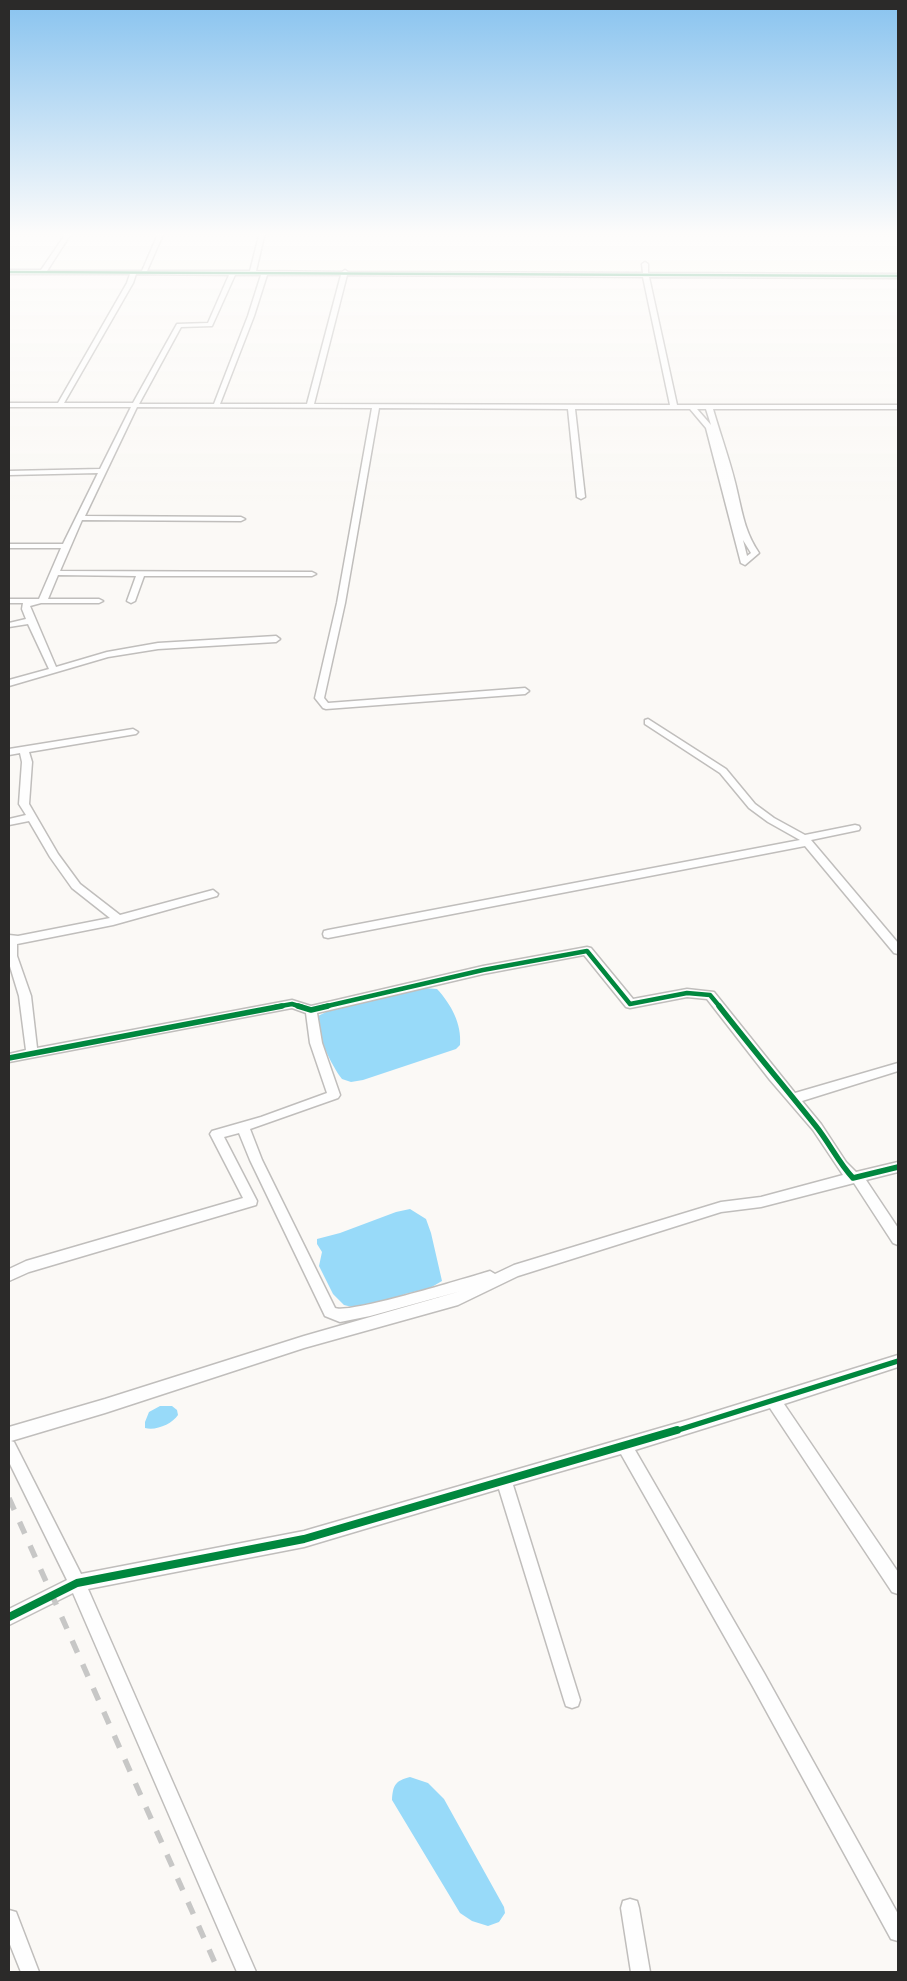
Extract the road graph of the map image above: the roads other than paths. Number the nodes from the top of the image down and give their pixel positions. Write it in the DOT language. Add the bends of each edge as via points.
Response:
graph roads {
  1 [pos="107,324"];
  2 [pos="210,324"];
  3 [pos="248,324"];
  4 [pos="331,324"];
  5 [pos="657,324"];
  6 [pos="9,404"];
  7 [pos="60,405"];
  8 [pos="134,405"];
  9 [pos="216,406"];
  10 [pos="310,406"];
  11 [pos="376,406"];
  12 [pos="572,407"];
  13 [pos="674,407"];
  14 [pos="692,407"];
  15 [pos="709,407"];
  16 [pos="898,407"];
  17 [pos="103,471"];
  18 [pos="9,473"];
  19 [pos="581,497"];
  20 [pos="79,518"];
  21 [pos="241,519"];
  22 [pos="9,546"];
  23 [pos="66,546"];
  24 [pos="55,573"];
  25 [pos="141,573"];
  26 [pos="312,574"];
  27 [pos="9,601"];
  28 [pos="41,601"];
  29 [pos="99,601"];
  30 [pos="131,601"];
  31 [pos="30,620"];
  32 [pos="9,625"];
  33 [pos="276,639"];
  34 [pos="54,669"];
  35 [pos="9,683"];
  36 [pos="525,691"];
  37 [pos="648,722"];
  38 [pos="133,732"];
  39 [pos="24,750"];
  40 [pos="9,752"];
  41 [pos="31,817"];
  42 [pos="9,822"];
  43 [pos="855,828"];
  44 [pos="805,840"];
  45 [pos="213,894"];
  46 [pos="118,920"];
  47 [pos="328,934"];
  48 [pos="10,940"];
  49 [pos="898,950"];
  50 [pos="311,1010"];
  51 [pos="32,1052"];
  52 [pos="9,1058"];
  53 [pos="898,1067"];
  54 [pos="792,1099"];
  55 [pos="243,1127"];
  56 [pos="898,1167"];
  57 [pos="855,1177"];
  58 [pos="898,1239"];
  59 [pos="514,1271"];
  60 [pos="9,1275"];
  61 [pos="898,1361"];
  62 [pos="773,1400"];
  63 [pos="9,1434"];
  64 [pos="624,1445"];
  65 [pos="9,1447"];
  66 [pos="504,1480"];
  67 [pos="78,1583"];
  68 [pos="898,1586"];
  69 [pos="9,1617"];
  70 [pos="572,1700"];
  71 [pos="630,1908"];
  72 [pos="9,1919"];
  73 [pos="898,1932"];
  74 [pos="30,1972"];
  75 [pos="247,1972"];
  76 [pos="641,1972"];
  1 -- 7 [label="street"];
  2 -- 8 [label="street" via="179,325"];
  3 -- 9 [label="street"];
  4 -- 10 [label="street"];
  5 -- 13 [label="street"];
  6 -- 7 [label="street"];
  7 -- 8 [label="street"];
  8 -- 9 [label="street"];
  8 -- 17 [label="street"];
  9 -- 10 [label="street"];
  10 -- 11 [label="street"];
  11 -- 12 [label="street"];
  11 -- 36 [label="street" via="341,602 319,698 326,706"];
  12 -- 13 [label="street"];
  12 -- 19 [label="street"];
  13 -- 14 [label="street"];
  14 -- 15 [label="street"];
  14 -- 15 [label="street" via="709,427 744,563 755,553 748,544 736,508"];
  15 -- 16 [label="street"];
  17 -- 18 [label="street"];
  17 -- 20 [label="street"];
  20 -- 21 [label="street"];
  20 -- 23 [label="street"];
  22 -- 23 [label="street"];
  23 -- 24 [label="street"];
  24 -- 25 [label="street"];
  24 -- 28 [label="street"];
  25 -- 26 [label="street"];
  25 -- 30 [label="street"];
  27 -- 28 [label="street"];
  28 -- 29 [label="street"];
  28 -- 31 [label="street" via="26,605"];
  31 -- 32 [label="street"];
  31 -- 34 [label="street"];
  33 -- 34 [label="street" via="158,646"];
  34 -- 35 [label="street"];
  37 -- 44 [label="street" via="723,771 752,806"];
  38 -- 39 [label="street"];
  39 -- 40 [label="street"];
  39 -- 41 [label="street" via="27,762 24,804"];
  41 -- 42 [label="street"];
  41 -- 46 [label="street" via="76,886"];
  43 -- 44 [label="street"];
  44 -- 47 [label="street"];
  44 -- 49 [label="street"];
  45 -- 46 [label="street"];
  46 -- 48 [label="street"];
  48 -- 51 [label="street" via="25,996"];
  50 -- 51 [label="street" via="292,1004"];
  50 -- 54 [label="street" via="461,974 587,951 630,1004 687,993 710,995"];
  50 -- 55 [label="street" via="316,1043 334,1095"];
  51 -- 52 [label="street"];
  53 -- 54 [label="street"];
  54 -- 57 [label="street" via="817,1127 842,1166"];
  55 -- 59 [label="street" via="330,1312 340,1316 370,1310"];
  55 -- 60 [label="street" via="216,1134 251,1201 26,1267"];
  56 -- 57 [label="street"];
  57 -- 58 [label="street"];
  57 -- 59 [label="street" via="761,1202 721,1207"];
  59 -- 63 [label="street" via="458,1299 304,1342"];
  61 -- 62 [label="street"];
  62 -- 64 [label="street"];
  62 -- 68 [label="street"];
  64 -- 66 [label="street"];
  64 -- 73 [label="street"];
  65 -- 67 [label="street"];
  66 -- 67 [label="street" via="304,1539"];
  66 -- 70 [label="street"];
  67 -- 69 [label="street"];
  67 -- 75 [label="street"];
  71 -- 76 [label="street"];
  72 -- 74 [label="street"];
}
